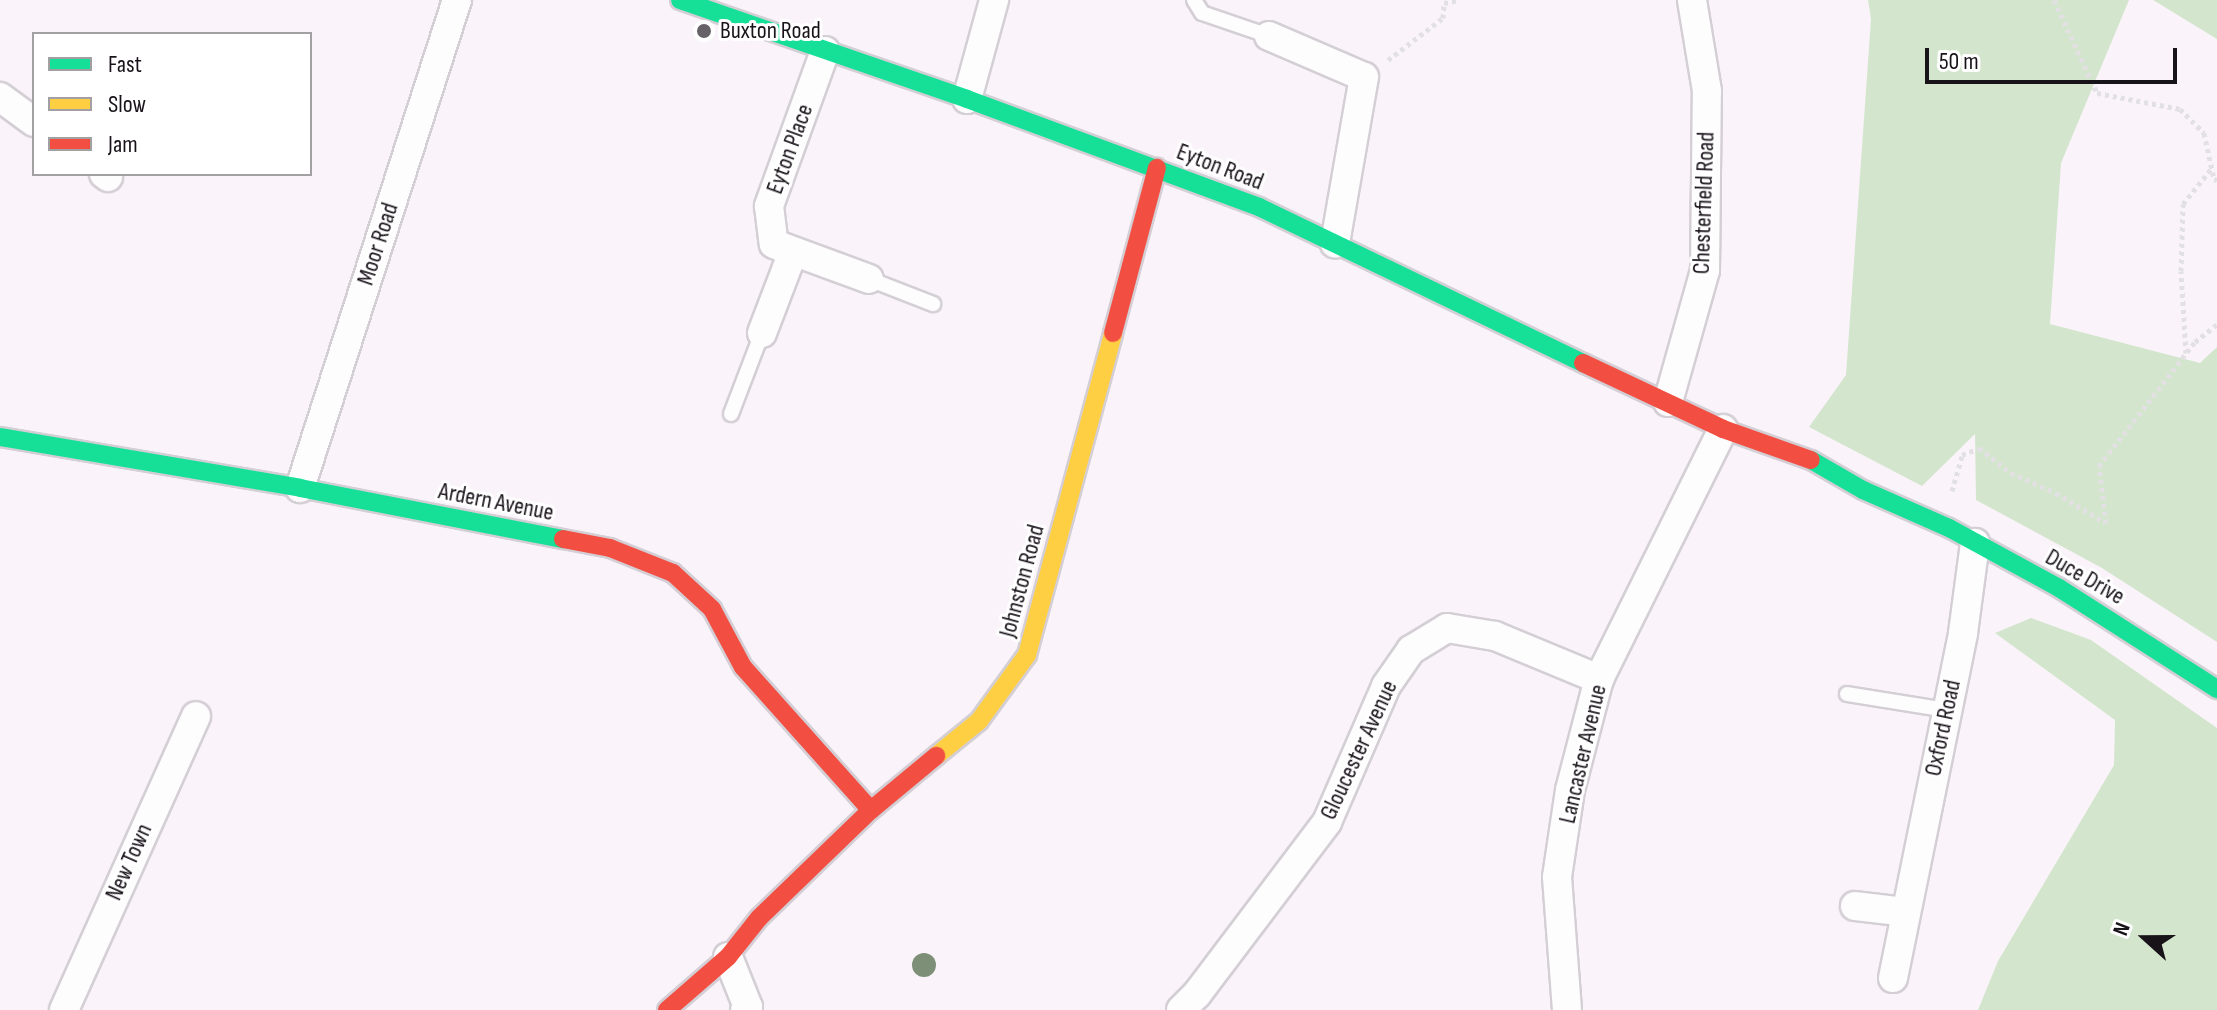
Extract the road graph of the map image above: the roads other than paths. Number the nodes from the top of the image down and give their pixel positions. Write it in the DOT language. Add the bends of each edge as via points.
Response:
graph roads {
  1 [pos="457,0"];
  2 [pos="680,0"];
  3 [pos="994,0"];
  4 [pos="1194,0"];
  5 [pos="1692,0"];
  6 [pos="1269,36"];
  7 [pos="825,51"];
  8 [pos="0,97"];
  9 [pos="967,99"];
  10 [pos="32,121"];
  11 [pos="1157,168"];
  12 [pos="1335,243"];
  13 [pos="793,252"];
  14 [pos="869,279"];
  15 [pos="933,304"];
  16 [pos="762,333"];
  17 [pos="1668,402"];
  18 [pos="731,414"];
  19 [pos="1723,429"];
  20 [pos="0,437"];
  21 [pos="300,488"];
  22 [pos="1975,543"];
  23 [pos="1599,679"];
  24 [pos="2217,689"];
  25 [pos="1847,694"];
  26 [pos="1947,710"];
  27 [pos="196,716"];
  28 [pos="871,810"];
  29 [pos="1855,906"];
  30 [pos="1906,912"];
  31 [pos="728,957"];
  32 [pos="1893,978"];
  33 [pos="64,1010"];
  34 [pos="667,1010"];
  35 [pos="745,1010"];
  36 [pos="1181,1010"];
  37 [pos="1567,1010"];
  1 -- 21 [label="street, Moor Road"];
  2 -- 7 [label="street, Eyton Road"];
  3 -- 9 [label="street"];
  4 -- 6 [label="lane" via="1202,13"];
  5 -- 17 [label="street, Chesterfield Road" via="1707,91 1705,270"];
  6 -- 12 [label="street" via="1364,77"];
  7 -- 9 [label="street, Eyton Road"];
  7 -- 13 [label="street, Eyton Place" via="769,206 774,244"];
  8 -- 10 [label="street"];
  9 -- 11 [label="street, Eyton Road"];
  11 -- 12 [label="street, Eyton Road"];
  11 -- 28 [label="street, Johnston Road" via="1027,655 979,721"];
  12 -- 17 [label="street, Eyton Road"];
  13 -- 14 [label="street"];
  13 -- 16 [label="street"];
  14 -- 15 [label="lane"];
  16 -- 18 [label="lane"];
  17 -- 19 [label="street, Eyton Road"];
  19 -- 22 [label="street, Duce Drive" via="1810,460"];
  19 -- 23 [label="street, Lancaster Avenue"];
  20 -- 21 [label="street, Ardern Avenue"];
  21 -- 28 [label="street, Ardern Avenue" via="610,548 673,573 712,609 743,667"];
  22 -- 24 [label="street, Duce Drive" via="2083,603"];
  22 -- 26 [label="street, Oxford Road"];
  23 -- 36 [label="street, Gloucester Avenue" via="1495,636 1447,628 1411,650 1386,686 1327,822"];
  23 -- 37 [label="street, Lancaster Avenue" via="1570,790 1557,877"];
  25 -- 26 [label="lane"];
  26 -- 30 [label="street, Oxford Road"];
  27 -- 33 [label="street, New Town"];
  28 -- 31 [label="street, Johnston Road" via="759,918"];
  29 -- 30 [label="street"];
  30 -- 32 [label="street, Oxford Road"];
  31 -- 34 [label="street, Johnston Road"];
  31 -- 35 [label="street"];
}
